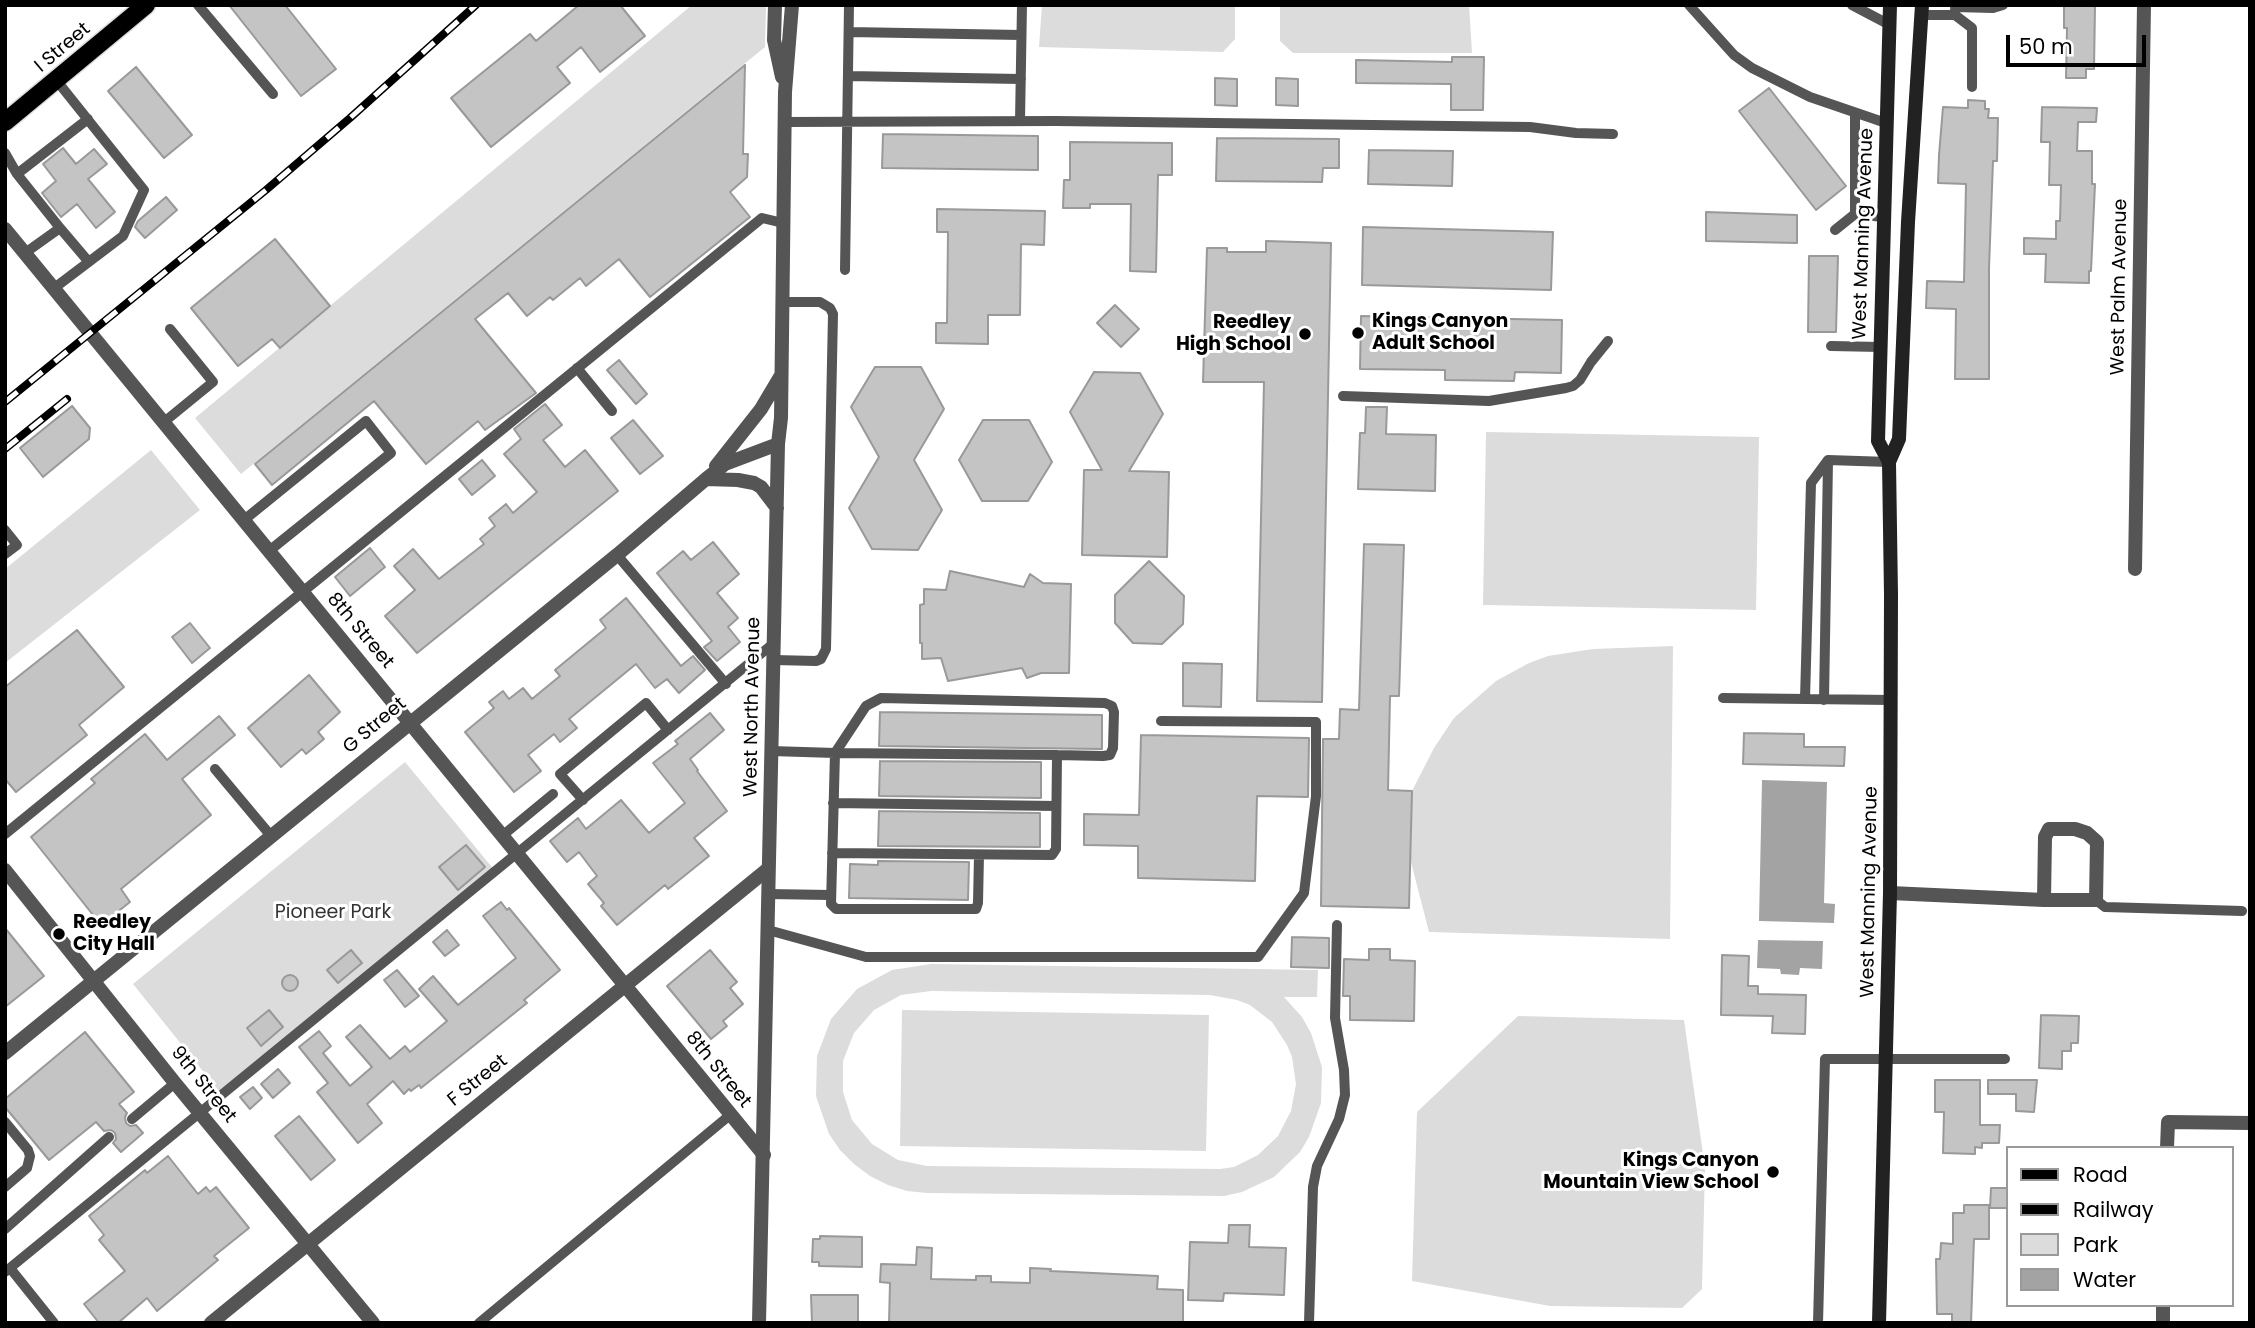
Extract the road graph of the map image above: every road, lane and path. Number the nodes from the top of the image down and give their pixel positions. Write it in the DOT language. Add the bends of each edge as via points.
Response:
graph roads {
  1 [pos="146,5"];
  2 [pos="198,5"];
  3 [pos="775,5"];
  4 [pos="792,5"];
  5 [pos="849,5"];
  6 [pos="1022,5"];
  7 [pos="1689,5"];
  8 [pos="1852,5"];
  9 [pos="1890,5"];
  10 [pos="2003,5"];
  11 [pos="2144,5"];
  12 [pos="1955,9"];
  13 [pos="1922,10"];
  14 [pos="1890,25"];
  15 [pos="849,32"];
  16 [pos="1021,35"];
  17 [pos="848,76"];
  18 [pos="1021,79"];
  19 [pos="57,81"];
  20 [pos="1972,87"];
  21 [pos="785,92"];
  22 [pos="273,94"];
  23 [pos="1855,113"];
  24 [pos="88,119"];
  25 [pos="847,120"];
  26 [pos="1020,121"];
  27 [pos="5,122"];
  28 [pos="785,122"];
  29 [pos="1886,123"];
  30 [pos="1613,134"];
  31 [pos="5,153"];
  32 [pos="17,174"];
  33 [pos="1855,214"];
  34 [pos="1884,216"];
  35 [pos="783,223"];
  36 [pos="60,228"];
  37 [pos="5,229"];
  38 [pos="1835,230"];
  39 [pos="25,253"];
  40 [pos="88,261"];
  41 [pos="845,270"];
  42 [pos="53,289"];
  43 [pos="782,302"];
  44 [pos="170,329"];
  45 [pos="1608,341"];
  46 [pos="1831,346"];
  47 [pos="1880,347"];
  48 [pos="577,368"];
  49 [pos="781,376"];
  50 [pos="1343,396"];
  51 [pos="612,411"];
  52 [pos="164,422"];
  53 [pos="778,444"];
  54 [pos="1828,460"];
  55 [pos="1889,462"];
  56 [pos="706,479"];
  57 [pos="777,508"];
  58 [pos="244,520"];
  59 [pos="5,530"];
  60 [pos="269,551"];
  61 [pos="5,554"];
  62 [pos="617,555"];
  63 [pos="2135,569"];
  64 [pos="301,591"];
  65 [pos="774,643"];
  66 [pos="774,660"];
  67 [pos="726,684"];
  68 [pos="1723,698"];
  69 [pos="1805,699"];
  70 [pos="1824,700"];
  71 [pos="1891,700"];
  72 [pos="1161,720"];
  73 [pos="410,722"];
  74 [pos="668,730"];
  75 [pos="771,751"];
  76 [pos="835,753"];
  77 [pos="1057,755"];
  78 [pos="215,769"];
  79 [pos="553,794"];
  80 [pos="583,800"];
  81 [pos="833,803"];
  82 [pos="1056,807"];
  83 [pos="5,834"];
  84 [pos="271,836"];
  85 [pos="502,836"];
  86 [pos="832,853"];
  87 [pos="517,854"];
  88 [pos="979,855"];
  89 [pos="768,869"];
  90 [pos="7,875"];
  91 [pos="1890,893"];
  92 [pos="768,894"];
  93 [pos="830,895"];
  94 [pos="2044,900"];
  95 [pos="2096,900"];
  96 [pos="2242,911"];
  97 [pos="1337,925"];
  98 [pos="768,930"];
  99 [pos="94,981"];
  100 [pos="625,985"];
  101 [pos="5,1053"];
  102 [pos="1886,1059"];
  103 [pos="2004,1059"];
  104 [pos="175,1083"];
  105 [pos="200,1113"];
  106 [pos="730,1115"];
  107 [pos="132,1119"];
  108 [pos="2250,1123"];
  109 [pos="7,1127"];
  110 [pos="109,1137"];
  111 [pos="2167,1146"];
  112 [pos="764,1155"];
  113 [pos="5,1187"];
  114 [pos="5,1229"];
  115 [pos="308,1244"];
  116 [pos="8,1270"];
  117 [pos="757,1321"];
  118 [pos="54,1323"];
  119 [pos="211,1323"];
  120 [pos="373,1323"];
  121 [pos="479,1323"];
  122 [pos="1309,1323"];
  123 [pos="1818,1323"];
  124 [pos="1879,1323"];
  1 -- 19 [label="main road, I Street"];
  2 -- 22 [label="lane"];
  3 -- 21 [label="street, West North Avenue" via="774,40"];
  4 -- 21 [label="street, West North Avenue"];
  5 -- 15 [label="lane"];
  6 -- 16 [label="lane"];
  7 -- 23 [label="lane" via="1734,55 1752,68"];
  8 -- 14 [label="lane"];
  9 -- 14 [label="main road, West Manning Avenue"];
  10 -- 12 [label="lane"];
  11 -- 63 [label="street, West Palm Avenue"];
  12 -- 13 [label="lane"];
  12 -- 20 [label="lane" via="1972,28"];
  13 -- 55 [label="main road, West Manning Avenue" via="1899,439"];
  14 -- 29 [label="main road, West Manning Avenue"];
  15 -- 16 [label="lane"];
  15 -- 17 [label="lane"];
  16 -- 18 [label="lane"];
  17 -- 18 [label="lane"];
  17 -- 25 [label="lane"];
  18 -- 26 [label="lane"];
  19 -- 24 [label="lane"];
  19 -- 27 [label="main road, I Street"];
  21 -- 28 [label="street, West North Avenue"];
  23 -- 29 [label="lane"];
  23 -- 33 [label="lane"];
  24 -- 32 [label="lane"];
  24 -- 40 [label="lane" via="144,190 123,236"];
  25 -- 26 [label="lane"];
  25 -- 28 [label="lane"];
  25 -- 41 [label="lane"];
  26 -- 30 [label="lane" via="1530,127"];
  28 -- 35 [label="street, West North Avenue"];
  29 -- 34 [label="main road, West Manning Avenue"];
  31 -- 32 [label="lane"];
  32 -- 36 [label="lane"];
  33 -- 34 [label="lane"];
  33 -- 38 [label="lane"];
  34 -- 47 [label="main road, West Manning Avenue"];
  35 -- 43 [label="street, West North Avenue"];
  35 -- 48 [label="lane" via="762,218"];
  36 -- 39 [label="lane"];
  36 -- 40 [label="lane"];
  37 -- 39 [label="street, 8th Street"];
  39 -- 42 [label="street, 8th Street"];
  40 -- 42 [label="lane"];
  42 -- 52 [label="street, 8th Street"];
  43 -- 49 [label="street, West North Avenue"];
  43 -- 66 [label="lane" via="820,302 833,314 827,621 821,659"];
  44 -- 52 [label="lane" via="214,382"];
  45 -- 50 [label="lane" via="1580,380 1566,388 1489,401"];
  46 -- 47 [label="lane"];
  47 -- 55 [label="main road, West Manning Avenue" via="1878,441"];
  48 -- 51 [label="lane"];
  48 -- 64 [label="lane"];
  49 -- 53 [label="street, West North Avenue"];
  49 -- 56 [label="street"];
  52 -- 58 [label="street, 8th Street"];
  53 -- 56 [label="street, G Street" via="725,464"];
  53 -- 57 [label="street, West North Avenue"];
  54 -- 55 [label="lane"];
  54 -- 69 [label="lane" via="1814,477 1810,491"];
  54 -- 70 [label="lane"];
  55 -- 71 [label="main road, West Manning Avenue"];
  56 -- 57 [label="street" via="754,483"];
  56 -- 62 [label="street, G Street"];
  57 -- 65 [label="street, West North Avenue"];
  58 -- 60 [label="street, 8th Street"];
  58 -- 60 [label="lane" via="366,421 391,453"];
  59 -- 61 [label="lane" via="17,544"];
  60 -- 64 [label="street, 8th Street"];
  62 -- 67 [label="lane"];
  62 -- 73 [label="street, G Street"];
  64 -- 73 [label="street, 8th Street"];
  64 -- 83 [label="lane"];
  65 -- 66 [label="street, West North Avenue"];
  65 -- 67 [label="lane"];
  66 -- 75 [label="street, West North Avenue"];
  67 -- 74 [label="lane"];
  68 -- 69 [label="lane"];
  69 -- 70 [label="lane"];
  70 -- 71 [label="lane"];
  71 -- 91 [label="main road, West Manning Avenue"];
  72 -- 98 [label="lane" via="1317,722 1316,796 1304,893 1258,957 866,957"];
  73 -- 84 [label="street, G Street"];
  73 -- 85 [label="street, 8th Street"];
  74 -- 80 [label="lane"];
  74 -- 80 [label="lane" via="646,703 560,774"];
  75 -- 76 [label="lane"];
  75 -- 89 [label="street, West North Avenue"];
  76 -- 77 [label="lane"];
  76 -- 77 [label="lane" via="866,706 881,698 1112,706 1110,755"];
  76 -- 81 [label="lane"];
  77 -- 82 [label="lane"];
  78 -- 84 [label="lane"];
  79 -- 85 [label="lane"];
  80 -- 87 [label="lane"];
  81 -- 82 [label="lane"];
  81 -- 86 [label="lane"];
  82 -- 88 [label="lane" via="1052,855"];
  84 -- 99 [label="street, G Street"];
  85 -- 87 [label="street, 8th Street"];
  86 -- 88 [label="lane"];
  86 -- 93 [label="lane"];
  87 -- 100 [label="street, 8th Street"];
  87 -- 105 [label="lane"];
  88 -- 93 [label="lane" via="975,909 836,909"];
  89 -- 92 [label="street, West North Avenue"];
  89 -- 100 [label="street, F Street"];
  90 -- 99 [label="street, 9th Street"];
  91 -- 94 [label="street"];
  91 -- 102 [label="main road, West Manning Avenue"];
  92 -- 93 [label="lane"];
  92 -- 98 [label="street, West North Avenue"];
  94 -- 95 [label="street"];
  94 -- 95 [label="street" via="2045,837 2049,829 2075,828 2097,842"];
  95 -- 96 [label="lane" via="2105,907"];
  97 -- 122 [label="lane" via="1335,1018 1345,1094 1313,1187"];
  98 -- 112 [label="street, West North Avenue"];
  99 -- 101 [label="street, G Street"];
  99 -- 104 [label="street, 9th Street"];
  100 -- 106 [label="street, 8th Street"];
  100 -- 115 [label="street, F Street"];
  102 -- 103 [label="lane"];
  102 -- 123 [label="lane" via="1825,1059"];
  102 -- 124 [label="main road, West Manning Avenue"];
  104 -- 105 [label="street, 9th Street"];
  104 -- 107 [label="lane"];
  105 -- 115 [label="street, 9th Street"];
  105 -- 116 [label="lane"];
  106 -- 112 [label="street, 8th Street"];
  106 -- 121 [label="lane"];
  108 -- 111 [label="street" via="2168,1122"];
  109 -- 113 [label="lane" via="30,1156 27,1168"];
  110 -- 114 [label="lane"];
  112 -- 117 [label="street, West North Avenue"];
  115 -- 119 [label="street, F Street"];
  115 -- 120 [label="street, 9th Street"];
  116 -- 118 [label="lane"];
}
